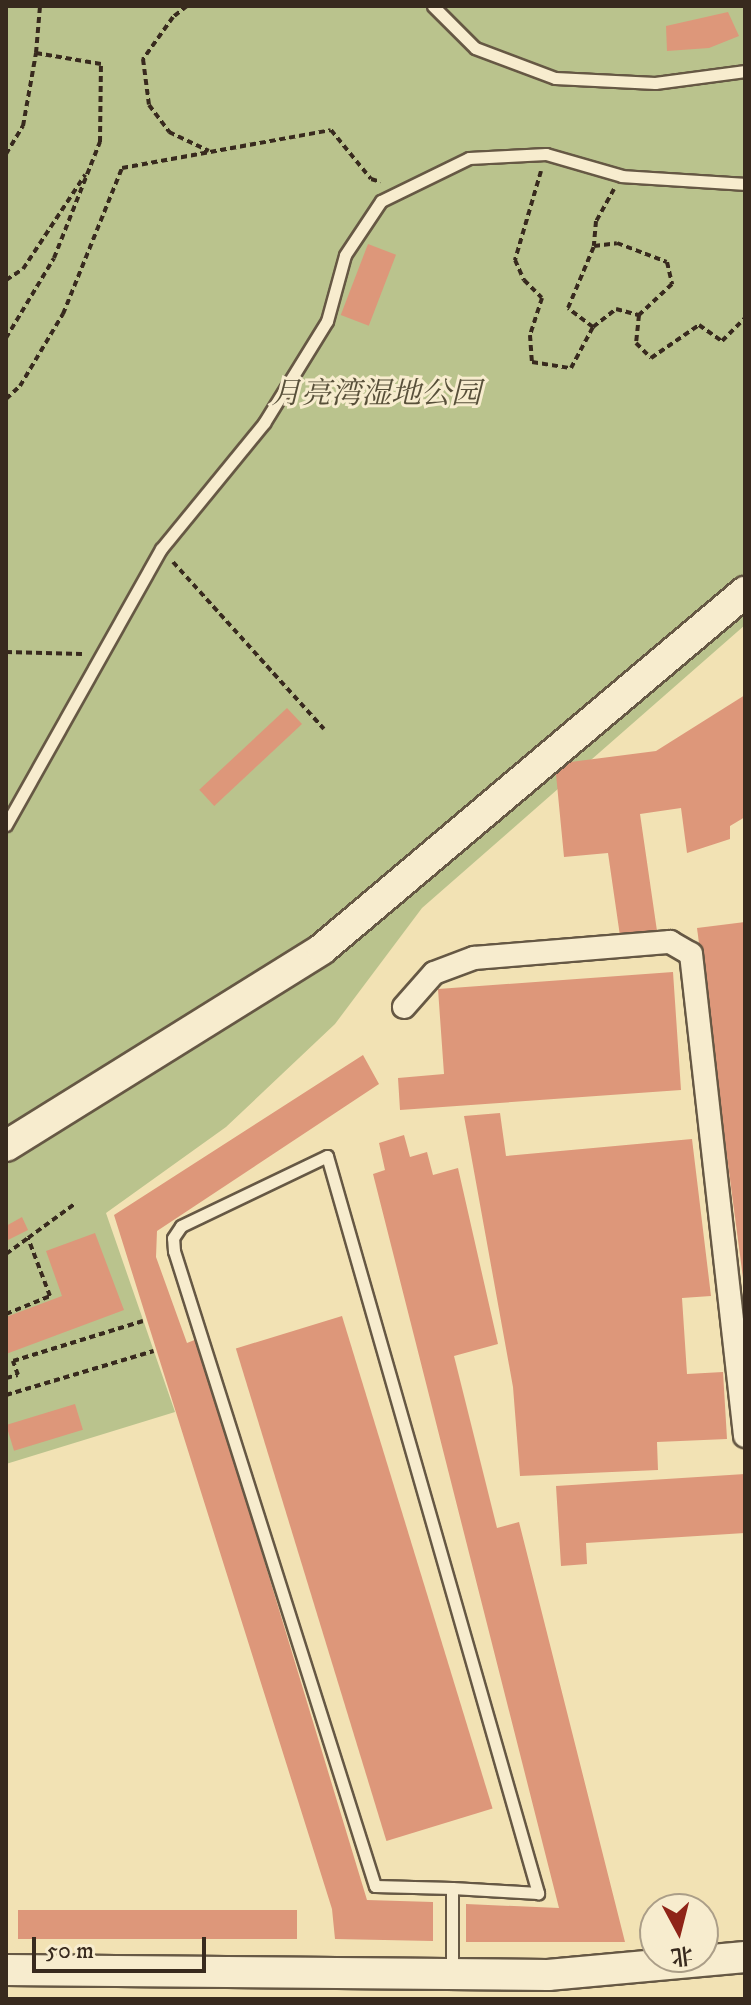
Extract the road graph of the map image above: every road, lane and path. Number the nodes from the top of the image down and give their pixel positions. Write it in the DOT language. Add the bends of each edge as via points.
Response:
graph roads {
  1 [pos="40,6"];
  2 [pos="187,6"];
  3 [pos="433,6"];
  4 [pos="36,53"];
  5 [pos="745,71"];
  6 [pos="211,152"];
  7 [pos="6,154"];
  8 [pos="546,154"];
  9 [pos="90,166"];
  10 [pos="622,176"];
  11 [pos="745,184"];
  12 [pos="402,191"];
  13 [pos="594,246"];
  14 [pos="6,280"];
  15 [pos="639,315"];
  16 [pos="745,318"];
  17 [pos="593,327"];
  18 [pos="6,338"];
  19 [pos="6,399"];
  20 [pos="161,549"];
  21 [pos="745,592"];
  22 [pos="6,652"];
  23 [pos="104,655"];
  24 [pos="324,729"];
  25 [pos="6,825"];
  26 [pos="404,1007"];
  27 [pos="6,1146"];
  28 [pos="76,1203"];
  29 [pos="28,1238"];
  30 [pos="6,1254"];
  31 [pos="6,1314"];
  32 [pos="143,1321"];
  33 [pos="154,1351"];
  34 [pos="6,1378"];
  35 [pos="6,1395"];
  36 [pos="745,1436"];
  37 [pos="452,1888"];
  38 [pos="745,1957"];
  39 [pos="6,1970"];
  40 [pos="452,1974"];
  1 -- 4 [label="path"];
  2 -- 6 [label="path" via="143,59 149,105 169,132"];
  3 -- 5 [label="lane" via="475,48 555,78 655,83"];
  4 -- 7 [label="path" via="23,126"];
  4 -- 9 [label="path" via="101,64 100,142"];
  6 -- 12 [label="path" via="331,130 371,179"];
  6 -- 19 [label="path" via="122,168 63,314 20,386"];
  8 -- 10 [label="lane"];
  8 -- 12 [label="lane" via="469,158"];
  8 -- 17 [label="path" via="515,260 524,280 542,298 530,335 532,362 571,368"];
  9 -- 14 [label="path" via="23,269"];
  9 -- 18 [label="path" via="54,258"];
  10 -- 11 [label="lane"];
  10 -- 13 [label="path" via="596,221"];
  12 -- 20 [label="lane" via="381,201 345,255 327,321 264,423"];
  13 -- 15 [label="path" via="617,243 667,262 672,284"];
  13 -- 17 [label="path" via="568,308"];
  15 -- 16 [label="path" via="636,343 651,358 699,325 722,341"];
  15 -- 17 [label="path" via="616,309"];
  20 -- 23 [label="lane"];
  20 -- 24 [label="path"];
  21 -- 27 [label="street" via="322,949"];
  22 -- 23 [label="path"];
  23 -- 25 [label="lane"];
  26 -- 36 [label="street" via="434,973 474,958 670,942 691,954"];
  28 -- 29 [label="path"];
  29 -- 30 [label="path"];
  29 -- 31 [label="path" via="50,1296"];
  32 -- 34 [label="path" via="13,1361 18,1375"];
  33 -- 35 [label="path"];
  37 -- 37 [label="lane" via="375,1886 174,1251 173,1238 181,1226 327,1156 538,1893"];
  37 -- 40 [label="lane"];
  38 -- 40 [label="street" via="548,1975"];
  39 -- 40 [label="street"];
}
